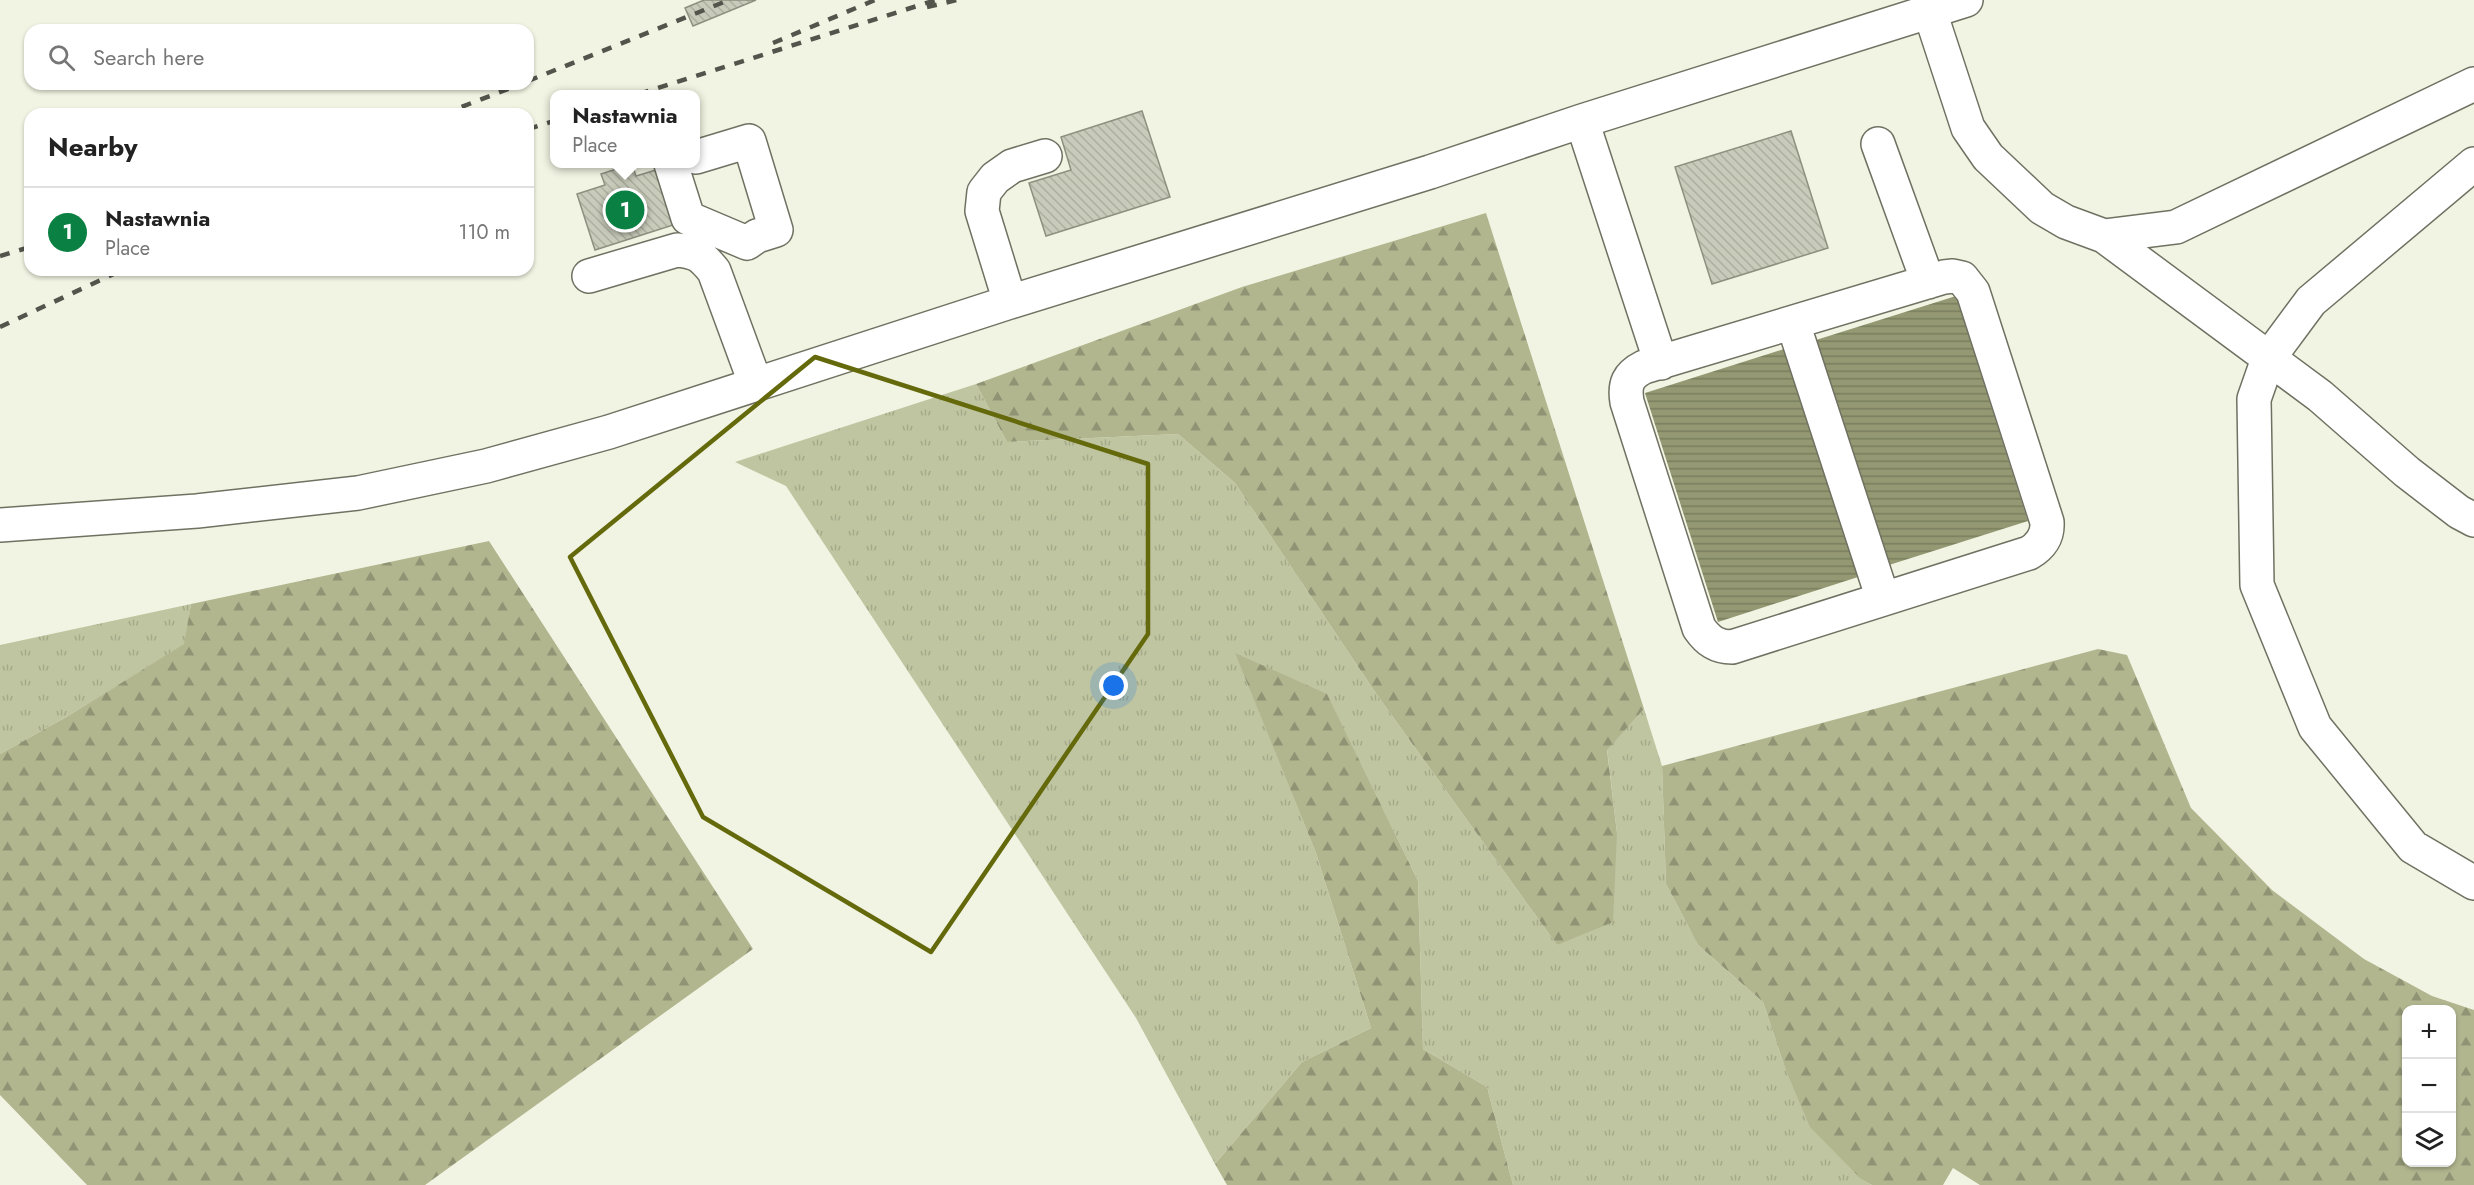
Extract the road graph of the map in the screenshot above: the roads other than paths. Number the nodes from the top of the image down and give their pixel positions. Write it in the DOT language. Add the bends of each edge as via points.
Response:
graph roads {
  1 [pos="1966,0"];
  2 [pos="1930,12"];
  3 [pos="2474,84"];
  4 [pos="1582,121"];
  5 [pos="1878,144"];
  6 [pos="700,156"];
  7 [pos="1044,156"];
  8 [pos="2474,164"];
  9 [pos="672,168"];
  10 [pos="2104,236"];
  11 [pos="711,244"];
  12 [pos="589,276"];
  13 [pos="1928,282"];
  14 [pos="1011,302"];
  15 [pos="1793,323"];
  16 [pos="2268,359"];
  17 [pos="1660,363"];
  18 [pos="756,385"];
  19 [pos="2474,520"];
  20 [pos="0,525"];
  21 [pos="1884,599"];
  22 [pos="2474,883"];
  1 -- 2 [label="lane"];
  2 -- 4 [label="lane"];
  2 -- 10 [label="lane" via="1968,128 1988,158 2042,208"];
  3 -- 10 [label="lane" via="2176,227"];
  4 -- 14 [label="lane"];
  4 -- 17 [label="lane"];
  5 -- 13 [label="lane"];
  6 -- 11 [label="lane" via="749,141 776,230 747,243"];
  7 -- 14 [label="lane" via="1012,166 984,192 982,211"];
  8 -- 16 [label="lane" via="2311,301"];
  9 -- 11 [label="lane" via="688,218"];
  10 -- 16 [label="lane"];
  11 -- 12 [label="lane"];
  11 -- 18 [label="lane" via="714,271"];
  13 -- 15 [label="lane"];
  13 -- 21 [label="lane" via="1953,276 1962,278 1973,292 2048,530 2038,548 2029,553"];
  14 -- 18 [label="lane"];
  15 -- 17 [label="lane"];
  15 -- 21 [label="lane"];
  16 -- 19 [label="lane" via="2320,396 2407,472"];
  16 -- 22 [label="lane" via="2254,399 2258,585 2315,727 2413,847"];
  17 -- 21 [label="lane" via="1635,372 1627,380 1625,390 1706,638 1732,647"];
  18 -- 20 [label="lane" via="536,453 369,490 197,511"];
}
